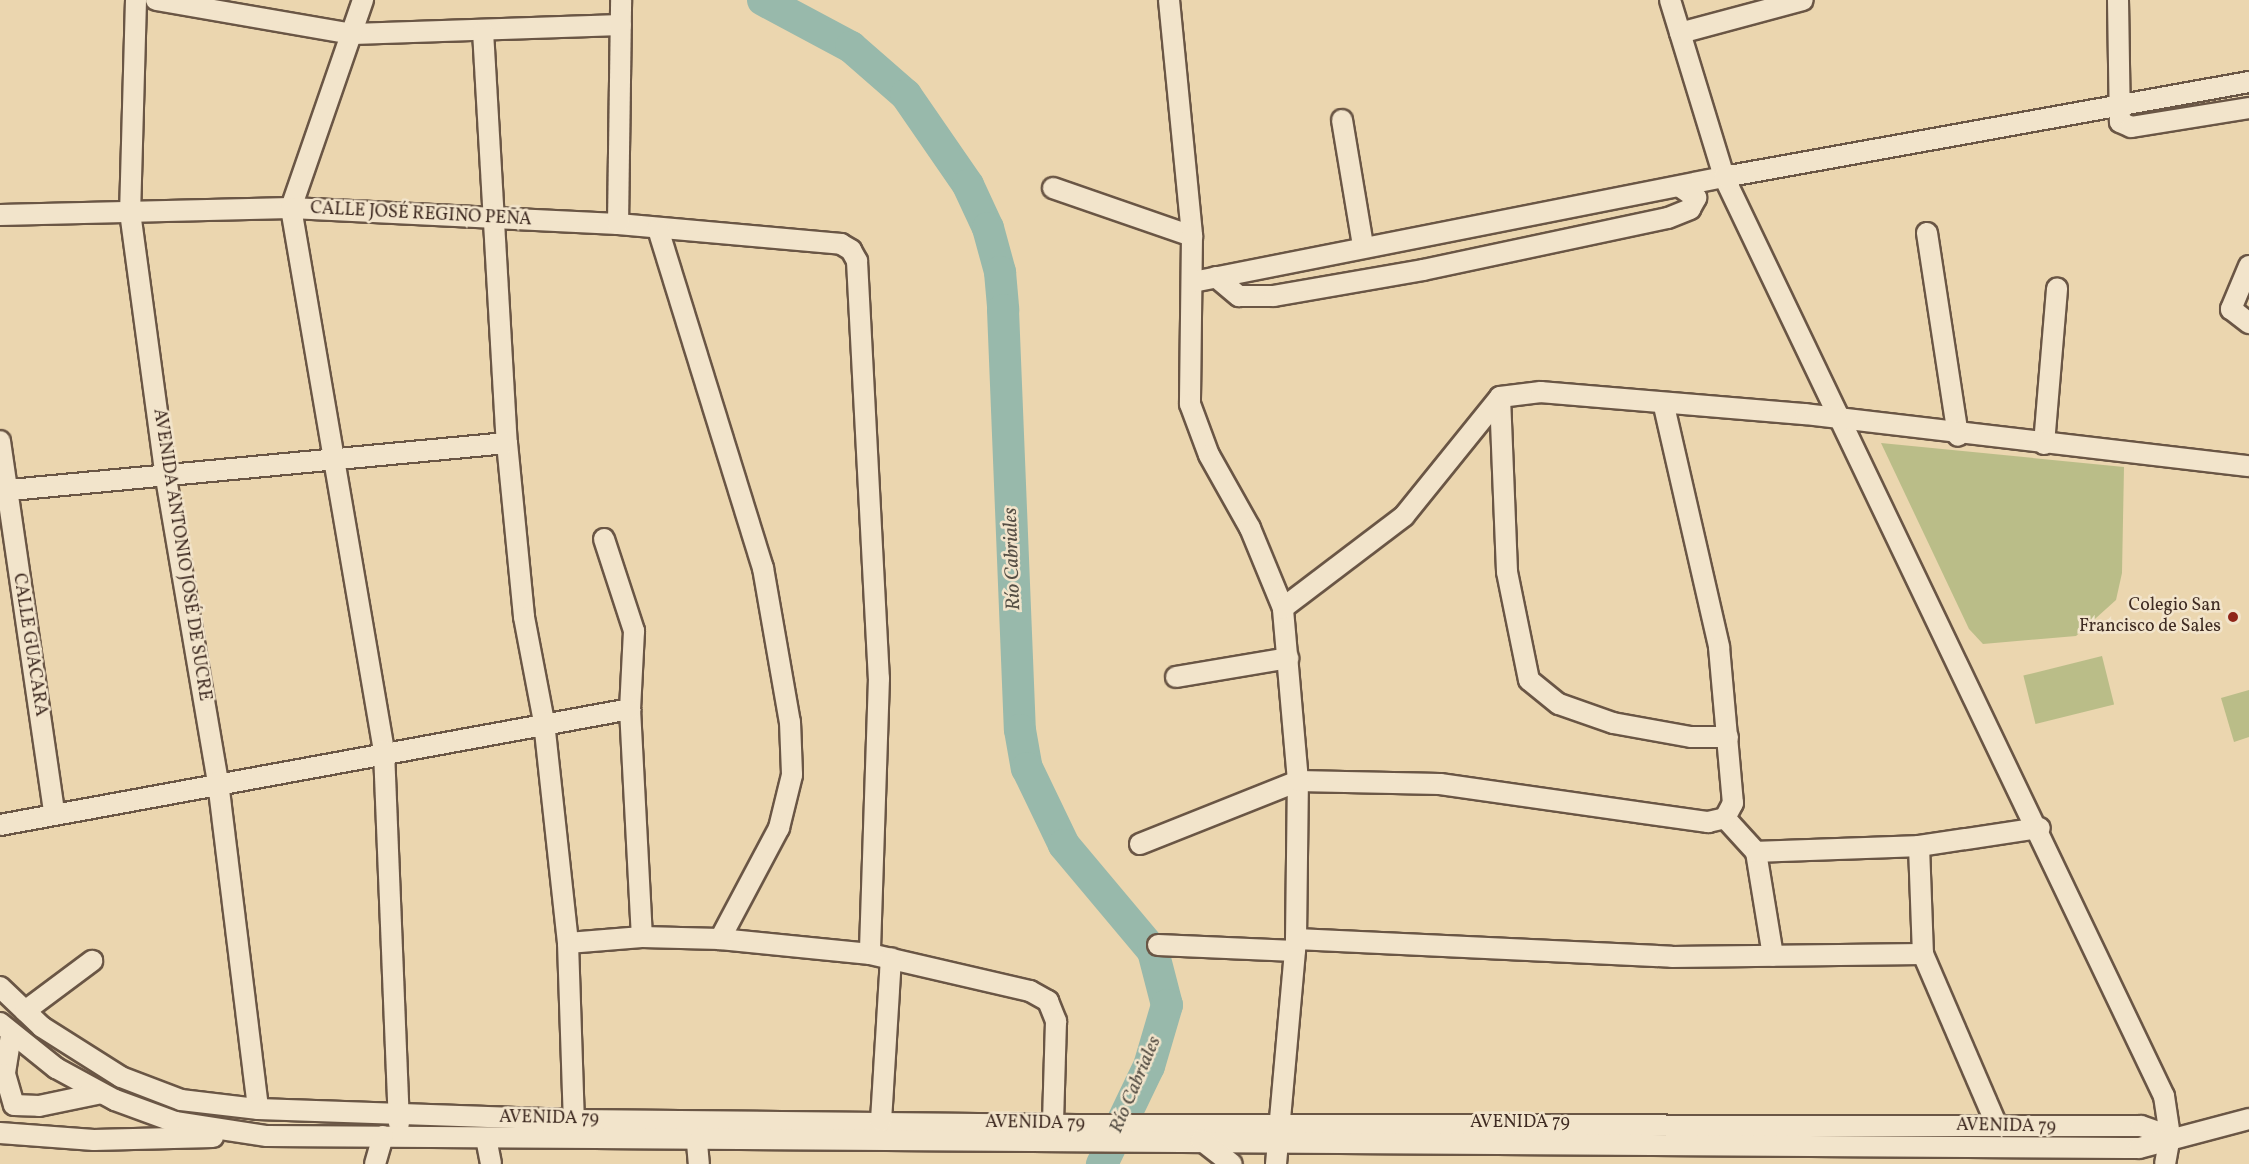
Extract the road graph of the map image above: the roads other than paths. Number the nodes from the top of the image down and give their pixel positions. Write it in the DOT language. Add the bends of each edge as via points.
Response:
graph roads {
  1 [pos="136,0"];
  2 [pos="156,0"];
  3 [pos="363,0"];
  4 [pos="621,0"];
  5 [pos="1169,0"];
  6 [pos="1670,0"];
  7 [pos="1803,0"];
  8 [pos="2118,0"];
  9 [pos="621,25"];
  10 [pos="483,31"];
  11 [pos="1680,33"];
  12 [pos="353,34"];
  13 [pos="2249,82"];
  14 [pos="2118,107"];
  15 [pos="2249,108"];
  16 [pos="1342,120"];
  17 [pos="1724,177"];
  18 [pos="1680,187"];
  19 [pos="1053,188"];
  20 [pos="291,208"];
  21 [pos="130,212"];
  22 [pos="0,215"];
  23 [pos="494,221"];
  24 [pos="618,224"];
  25 [pos="658,229"];
  26 [pos="1927,233"];
  27 [pos="1192,236"];
  28 [pos="1363,246"];
  29 [pos="2249,266"];
  30 [pos="1216,277"];
  31 [pos="1194,282"];
  32 [pos="2057,289"];
  33 [pos="2249,323"];
  34 [pos="1500,397"];
  35 [pos="1664,406"];
  36 [pos="1843,418"];
  37 [pos="1958,436"];
  38 [pos="0,441"];
  39 [pos="507,443"];
  40 [pos="2044,444"];
  41 [pos="334,463"];
  42 [pos="2249,466"];
  43 [pos="166,478"];
  44 [pos="3,491"];
  45 [pos="604,538"];
  46 [pos="1283,608"];
  47 [pos="1288,658"];
  48 [pos="1176,677"];
  49 [pos="630,709"];
  50 [pos="544,722"];
  51 [pos="1728,737"];
  52 [pos="384,752"];
  53 [pos="1298,781"];
  54 [pos="218,782"];
  55 [pos="54,813"];
  56 [pos="1725,818"];
  57 [pos="0,825"];
  58 [pos="2040,828"];
  59 [pos="1140,844"];
  60 [pos="1919,846"];
  61 [pos="1756,852"];
  62 [pos="642,937"];
  63 [pos="720,939"];
  64 [pos="568,943"];
  65 [pos="1158,945"];
  66 [pos="1295,945"];
  67 [pos="870,954"];
  68 [pos="1923,954"];
  69 [pos="1773,956"];
  70 [pos="891,958"];
  71 [pos="92,961"];
  72 [pos="0,987"];
  73 [pos="25,1011"];
  74 [pos="5,1029"];
  75 [pos="101,1093"];
  76 [pos="10,1101"];
  77 [pos="258,1109"];
  78 [pos="398,1113"];
  79 [pos="2249,1119"];
  80 [pos="574,1120"];
  81 [pos="881,1121"];
  82 [pos="1053,1125"];
  83 [pos="1997,1126"];
  84 [pos="1075,1132"];
  85 [pos="1280,1132"];
  86 [pos="0,1133"];
  87 [pos="1179,1133"];
  88 [pos="22,1135"];
  89 [pos="267,1136"];
  90 [pos="391,1136"];
  91 [pos="2170,1136"];
  92 [pos="486,1138"];
  93 [pos="1201,1140"];
  94 [pos="697,1143"];
  95 [pos="2034,1156"];
  96 [pos="375,1164"];
  97 [pos="490,1164"];
  98 [pos="699,1164"];
  99 [pos="1232,1164"];
  100 [pos="1276,1164"];
  101 [pos="2165,1164"];
  1 -- 21 [label="street, AVENIDA ANTONIO JOSÉ DE SUCRE"];
  2 -- 12 [label="street"];
  3 -- 12 [label="street"];
  4 -- 9 [label="street"];
  5 -- 27 [label="street"];
  6 -- 11 [label="street"];
  7 -- 11 [label="street"];
  8 -- 14 [label="street"];
  9 -- 10 [label="street"];
  9 -- 24 [label="street"];
  10 -- 12 [label="street"];
  10 -- 23 [label="street"];
  11 -- 17 [label="street"];
  12 -- 20 [label="street"];
  13 -- 14 [label="street"];
  14 -- 15 [label="street" via="2120,122 2131,127"];
  14 -- 17 [label="street"];
  16 -- 28 [label="street"];
  17 -- 18 [label="street"];
  17 -- 36 [label="street"];
  18 -- 28 [label="street"];
  18 -- 30 [label="street" via="1696,198 1690,209 1668,218 1423,270 1274,296 1239,296"];
  19 -- 27 [label="street"];
  20 -- 21 [label="street, CALLE JOSÉ REGINO PEÑA"];
  20 -- 23 [label="street, CALLE JOSÉ REGINO PEÑA"];
  20 -- 41 [label="street"];
  21 -- 22 [label="street, CALLE JOSÉ REGINO PEÑA"];
  21 -- 43 [label="street, AVENIDA ANTONIO JOSÉ DE SUCRE"];
  23 -- 24 [label="street, CALLE JOSÉ REGINO PEÑA"];
  23 -- 39 [label="street"];
  24 -- 25 [label="street, CALLE JOSÉ REGINO PEÑA"];
  25 -- 63 [label="street" via="763,568 790,722 792,775 779,828"];
  25 -- 67 [label="street, CALLE JOSÉ REGINO PEÑA" via="841,244 857,261 879,678"];
  26 -- 37 [label="street"];
  27 -- 31 [label="street"];
  28 -- 30 [label="street"];
  29 -- 33 [label="street" via="2231,309"];
  30 -- 31 [label="street"];
  31 -- 46 [label="street" via="1190,404 1209,455 1250,528"];
  32 -- 40 [label="street"];
  34 -- 35 [label="street" via="1541,392"];
  34 -- 46 [label="street" via="1404,516"];
  34 -- 51 [label="street" via="1507,572 1529,680 1559,704 1613,723 1691,737"];
  35 -- 36 [label="street"];
  35 -- 51 [label="street" via="1719,647"];
  36 -- 37 [label="street"];
  36 -- 58 [label="street"];
  37 -- 40 [label="street"];
  38 -- 44 [label="street, CALLE GUACARA"];
  39 -- 41 [label="street"];
  39 -- 50 [label="street" via="524,617"];
  40 -- 42 [label="street"];
  41 -- 43 [label="street"];
  41 -- 52 [label="street"];
  43 -- 44 [label="street"];
  43 -- 54 [label="street, AVENIDA ANTONIO JOSÉ DE SUCRE"];
  44 -- 55 [label="street, CALLE GUACARA"];
  45 -- 49 [label="street" via="634,631"];
  46 -- 47 [label="street"];
  47 -- 48 [label="street"];
  47 -- 53 [label="street"];
  49 -- 50 [label="street"];
  49 -- 62 [label="street"];
  50 -- 52 [label="street"];
  50 -- 64 [label="street"];
  51 -- 56 [label="street" via="1733,803"];
  52 -- 54 [label="street"];
  52 -- 78 [label="street"];
  53 -- 56 [label="street" via="1440,783 1708,822"];
  53 -- 59 [label="street"];
  53 -- 66 [label="street"];
  54 -- 55 [label="street"];
  54 -- 77 [label="street, AVENIDA ANTONIO JOSÉ DE SUCRE"];
  55 -- 57 [label="street"];
  56 -- 61 [label="street"];
  58 -- 60 [label="street"];
  58 -- 91 [label="street" via="2164,1096"];
  60 -- 61 [label="street"];
  60 -- 68 [label="street"];
  61 -- 69 [label="street"];
  62 -- 63 [label="street"];
  62 -- 64 [label="street"];
  63 -- 67 [label="street"];
  64 -- 80 [label="street"];
  65 -- 66 [label="street"];
  66 -- 69 [label="street"];
  66 -- 85 [label="street"];
  67 -- 70 [label="street"];
  68 -- 69 [label="street"];
  68 -- 83 [label="street"];
  70 -- 81 [label="street"];
  70 -- 82 [label="street" via="1030,991 1048,1001 1056,1021"];
  71 -- 73 [label="street"];
  72 -- 73 [label="street, AVENIDA 79"];
  73 -- 77 [label="street, AVENIDA 79" via="81,1056 121,1077 182,1100"];
  74 -- 75 [label="street"];
  74 -- 76 [label="street"];
  75 -- 76 [label="street" via="39,1106"];
  75 -- 89 [label="street" via="175,1122"];
  76 -- 88 [label="street"];
  77 -- 78 [label="street, AVENIDA 79"];
  78 -- 80 [label="street, AVENIDA 79"];
  78 -- 90 [label="street"];
  79 -- 91 [label="street, AVENIDA 79"];
  80 -- 81 [label="street, AVENIDA 79"];
  81 -- 82 [label="street, AVENIDA 79"];
  82 -- 84 [label="street, AVENIDA 79"];
  83 -- 85 [label="street, AVENIDA 79"];
  83 -- 91 [label="street, AVENIDA 79" via="2141,1126"];
  84 -- 87 [label="street, AVENIDA 79"];
  84 -- 94 [label="street"];
  85 -- 87 [label="street, AVENIDA 79"];
  85 -- 93 [label="street, AVENIDA 79"];
  85 -- 95 [label="street, AVENIDA 79"];
  85 -- 100 [label="street"];
  86 -- 88 [label="street"];
  87 -- 93 [label="street, AVENIDA 79"];
  88 -- 89 [label="street" via="94,1140"];
  89 -- 90 [label="street"];
  90 -- 92 [label="street"];
  90 -- 96 [label="street"];
  91 -- 95 [label="street, AVENIDA 79" via="2139,1148"];
  91 -- 101 [label="street"];
  92 -- 94 [label="street"];
  92 -- 97 [label="street"];
  93 -- 99 [label="street"];
  94 -- 98 [label="street"];
}
